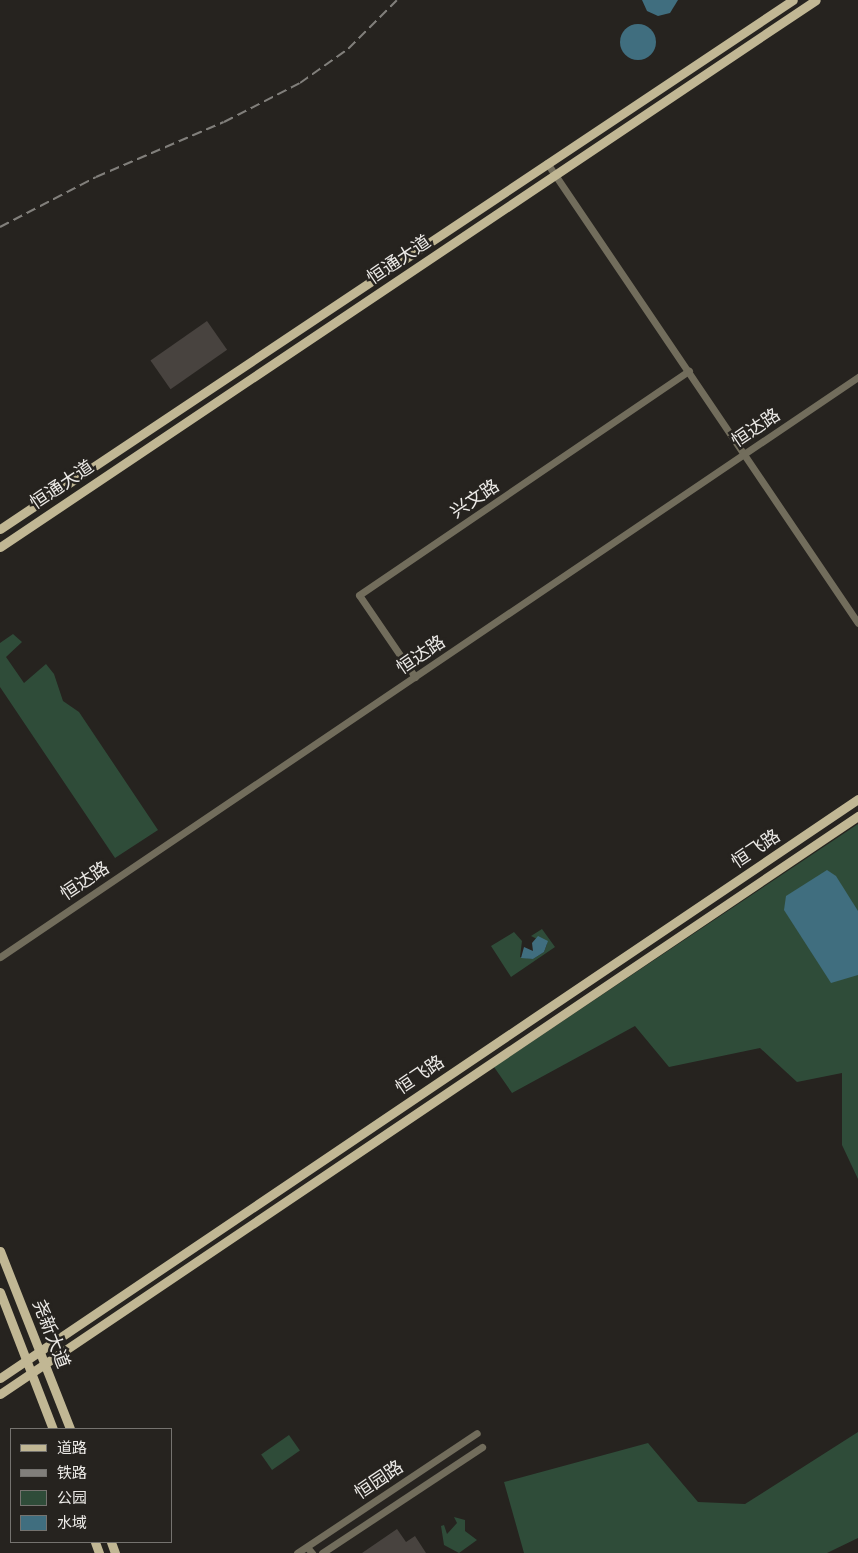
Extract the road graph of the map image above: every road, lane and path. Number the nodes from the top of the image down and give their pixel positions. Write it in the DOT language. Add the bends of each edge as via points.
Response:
graph roads {
  1 [pos="793,0"];
  2 [pos="816,0"];
  3 [pos="547,163"];
  4 [pos="555,176"];
  5 [pos="689,372"];
  6 [pos="858,377"];
  7 [pos="745,453"];
  8 [pos="0,529"];
  9 [pos="0,547"];
  10 [pos="858,623"];
  11 [pos="415,677"];
  12 [pos="858,799"];
  13 [pos="858,816"];
  14 [pos="0,957"];
  15 [pos="0,1250"];
  16 [pos="0,1292"];
  17 [pos="41,1350"];
  18 [pos="28,1359"];
  19 [pos="46,1364"];
  20 [pos="33,1372"];
  21 [pos="0,1378"];
  22 [pos="0,1394"];
  23 [pos="54,1428"];
  24 [pos="70,1428"];
  25 [pos="477,1432"];
  26 [pos="482,1448"];
  27 [pos="309,1550"];
  28 [pos="297,1553"];
  29 [pos="322,1553"];
  1 -- 3 [label="main road, 恒通大道"];
  2 -- 4 [label="main road, 恒通大道"];
  3 -- 4 [label="street"];
  3 -- 8 [label="main road, 恒通大道"];
  4 -- 5 [label="street"];
  4 -- 9 [label="main road, 恒通大道"];
  5 -- 7 [label="street"];
  5 -- 11 [label="street, 兴文路" via="359,595"];
  6 -- 7 [label="street, 恒达路"];
  7 -- 10 [label="street"];
  7 -- 11 [label="street, 恒达路"];
  11 -- 14 [label="street, 恒达路"];
  12 -- 17 [label="main road, 恒飞路"];
  13 -- 19 [label="main road, 恒飞路"];
  15 -- 17 [label="main road, 尧新大道"];
  16 -- 18 [label="main road, 尧新大道"];
  17 -- 18 [label="main road, 恒飞路"];
  17 -- 19 [label="main road, 尧新大道"];
  18 -- 20 [label="main road, 尧新大道"];
  18 -- 21 [label="main road, 恒飞路"];
  19 -- 20 [label="main road, 恒飞路"];
  19 -- 24 [label="main road, 尧新大道"];
  20 -- 22 [label="main road, 恒飞路"];
  20 -- 23 [label="main road, 尧新大道"];
  25 -- 27 [label="street, 恒园路"];
  26 -- 29 [label="street, 恒园路"];
  27 -- 28 [label="street, 恒园路"];
}
